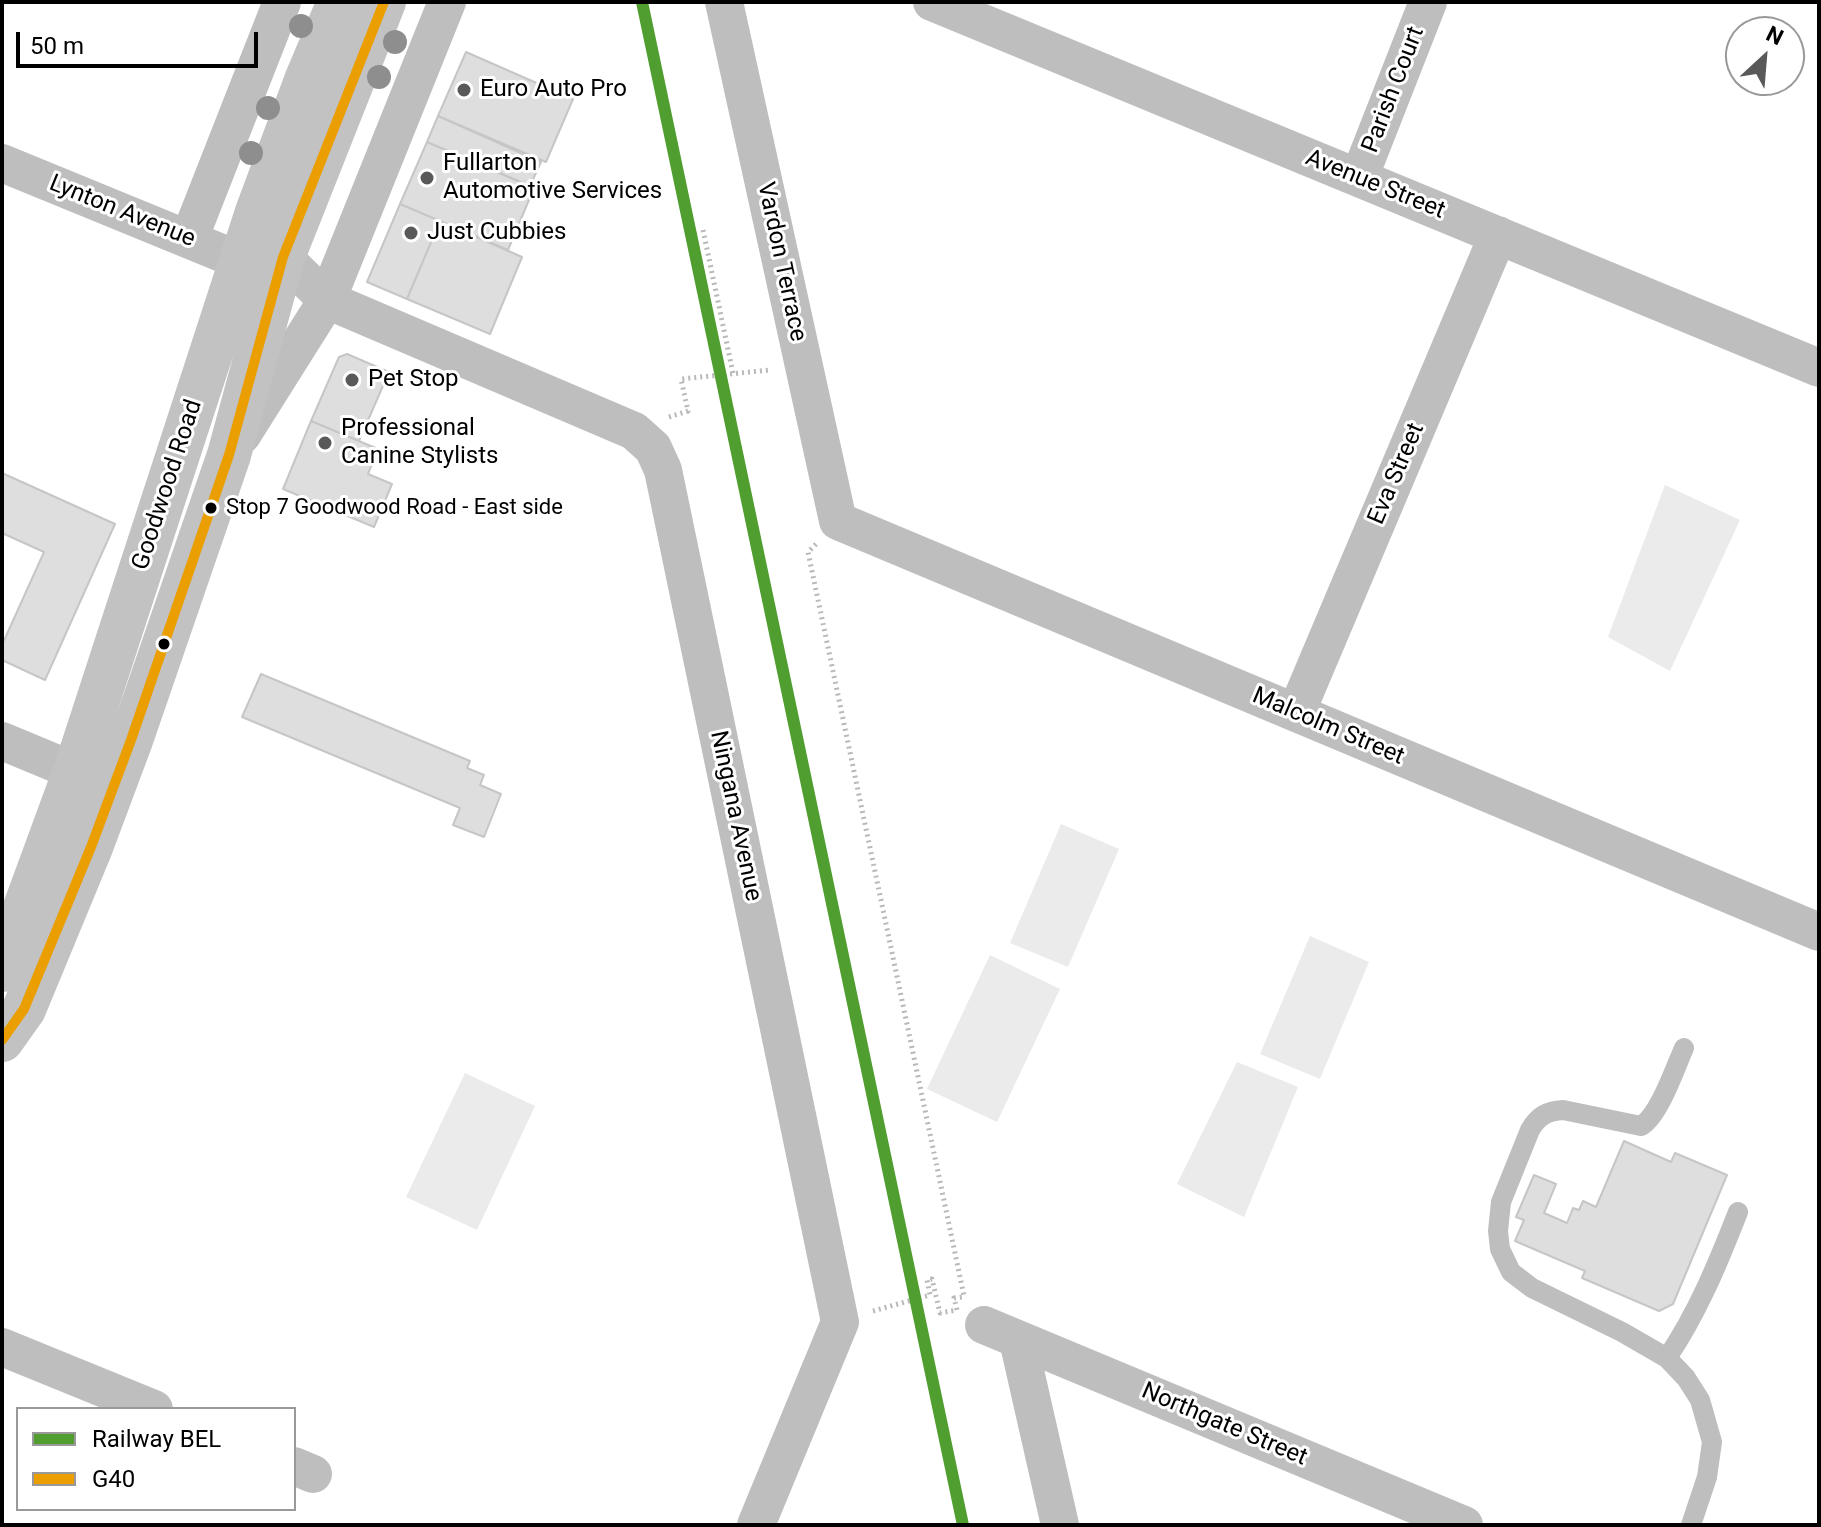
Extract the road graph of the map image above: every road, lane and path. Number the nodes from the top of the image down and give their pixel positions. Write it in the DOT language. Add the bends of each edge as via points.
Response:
graph roads {
  1 [pos="282,2"];
  2 [pos="339,2"];
  3 [pos="384,2"];
  4 [pos="447,2"];
  5 [pos="724,2"];
  6 [pos="932,2"];
  7 [pos="1428,2"];
  8 [pos="2,163"];
  9 [pos="1359,178"];
  10 [pos="703,230"];
  11 [pos="1498,235"];
  12 [pos="189,239"];
  13 [pos="262,259"];
  14 [pos="327,300"];
  15 [pos="804,367"];
  16 [pos="1819,368"];
  17 [pos="733,373"];
  18 [pos="634,431"];
  19 [pos="229,455"];
  20 [pos="838,521"];
  21 [pos="1296,713"];
  22 [pos="2,741"];
  23 [pos="94,779"];
  24 [pos="1819,932"];
  25 [pos="2,970"];
  26 [pos="2,1040"];
  27 [pos="1684,1048"];
  28 [pos="1738,1212"];
  29 [pos="974,1311"];
  30 [pos="840,1322"];
  31 [pos="1018,1340"];
  32 [pos="2,1347"];
  33 [pos="1667,1358"];
  34 [pos="149,1407"];
  35 [pos="756,1525"];
  36 [pos="1060,1525"];
  37 [pos="1464,1525"];
  38 [pos="1691,1525"];
  1 -- 12 [label="street"];
  2 -- 13 [label="main road, Goodwood Road" via="257,212"];
  3 -- 13 [label="main road, Goodwood Road"];
  4 -- 14 [label="street"];
  5 -- 15 [label="street, Vardon Terrace"];
  6 -- 9 [label="street, Avenue Street"];
  7 -- 9 [label="street, Parish Court"];
  8 -- 12 [label="street, Lynton Avenue"];
  9 -- 11 [label="street, Avenue Street"];
  10 -- 17 [label="path"];
  11 -- 16 [label="street, Avenue Street"];
  11 -- 21 [label="street, Eva Street"];
  12 -- 13 [label="street, Lynton Avenue"];
  13 -- 14 [label="street, Ningana Avenue"];
  13 -- 19 [label="main road, Goodwood Road"];
  13 -- 23 [label="main road, Goodwood Road"];
  14 -- 18 [label="street, Ningana Avenue"];
  14 -- 19 [label="street"];
  15 -- 17 [label="path"];
  15 -- 20 [label="street, Vardon Terrace"];
  17 -- 18 [label="path" via="681,379 688,411"];
  18 -- 30 [label="street, Ningana Avenue" via="653,448 663,470"];
  19 -- 23 [label="main road, Goodwood Road" via="194,562"];
  20 -- 21 [label="street, Malcolm Street"];
  20 -- 29 [label="path" via="808,552"];
  21 -- 24 [label="street, Malcolm Street"];
  22 -- 23 [label="street"];
  23 -- 25 [label="main road, Goodwood Road"];
  23 -- 26 [label="main road, Goodwood Road" via="91,847 24,1009"];
  27 -- 33 [label="lane" via="1656,1111 1641,1126 1563,1110 1552,1110 1535,1121 1501,1202 1498,1231 1511,1272 1532,1288"];
  28 -- 33 [label="lane" via="1703,1298"];
  29 -- 30 [label="path" via="954,1298 957,1310 940,1313 932,1279 927,1280 930,1295"];
  29 -- 31 [label="street, Northgate Street"];
  30 -- 35 [label="street"];
  31 -- 36 [label="street"];
  31 -- 37 [label="street, Northgate Street"];
  32 -- 34 [label="street"];
  33 -- 38 [label="lane" via="1700,1400 1712,1442"];
}
